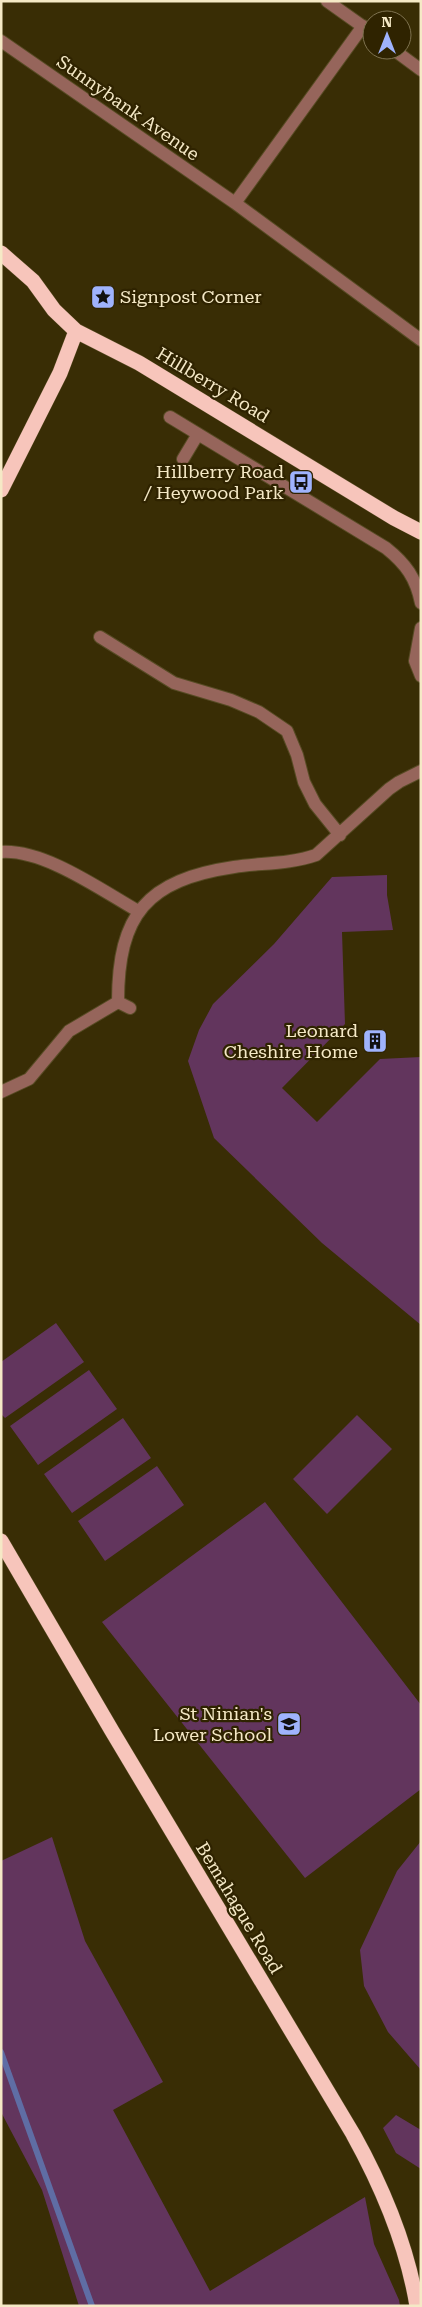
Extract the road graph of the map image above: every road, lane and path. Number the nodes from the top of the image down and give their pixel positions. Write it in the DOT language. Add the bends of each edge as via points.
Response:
graph roads {
  1 [pos="327,1"];
  2 [pos="362,26"];
  3 [pos="362,36"];
  4 [pos="1,41"];
  5 [pos="408,60"];
  6 [pos="420,68"];
  7 [pos="235,203"];
  8 [pos="1,253"];
  9 [pos="76,331"];
  10 [pos="421,340"];
  11 [pos="170,417"];
  12 [pos="198,434"];
  13 [pos="183,459"];
  14 [pos="1,490"];
  15 [pos="421,532"];
  16 [pos="421,603"];
  17 [pos="421,628"];
  18 [pos="100,637"];
  19 [pos="421,676"];
  20 [pos="421,771"];
  21 [pos="340,835"];
  22 [pos="1,852"];
  23 [pos="138,911"];
  24 [pos="118,1002"];
  25 [pos="130,1008"];
  26 [pos="1,1092"];
  27 [pos="1,1541"];
  28 [pos="417,2306"];
  1 -- 2 [label="street"];
  3 -- 7 [label="street"];
  4 -- 7 [label="street, Sunnybank Avenue"];
  5 -- 6 [label="street"];
  7 -- 10 [label="street, Sunnybank Avenue"];
  8 -- 9 [label="highway, Hillberry Road" via="33,281 54,310"];
  9 -- 14 [label="highway" via="60,373"];
  9 -- 15 [label="highway, Hillberry Road" via="139,363"];
  11 -- 12 [label="street"];
  12 -- 13 [label="street"];
  12 -- 16 [label="street" via="386,548 413,576"];
  17 -- 19 [label="street" via="415,662"];
  18 -- 21 [label="street" via="174,682 259,712 287,731 311,797"];
  20 -- 21 [label="street" via="399,782"];
  21 -- 23 [label="street" via="316,856 233,868 174,882"];
  22 -- 23 [label="street" via="15,851 51,863"];
  23 -- 24 [label="street" via="120,955"];
  24 -- 25 [label="street"];
  24 -- 26 [label="street" via="70,1031 29,1079"];
  27 -- 28 [label="highway, Bemahague Road" via="357,2141 395,2223 412,2277"];
}
